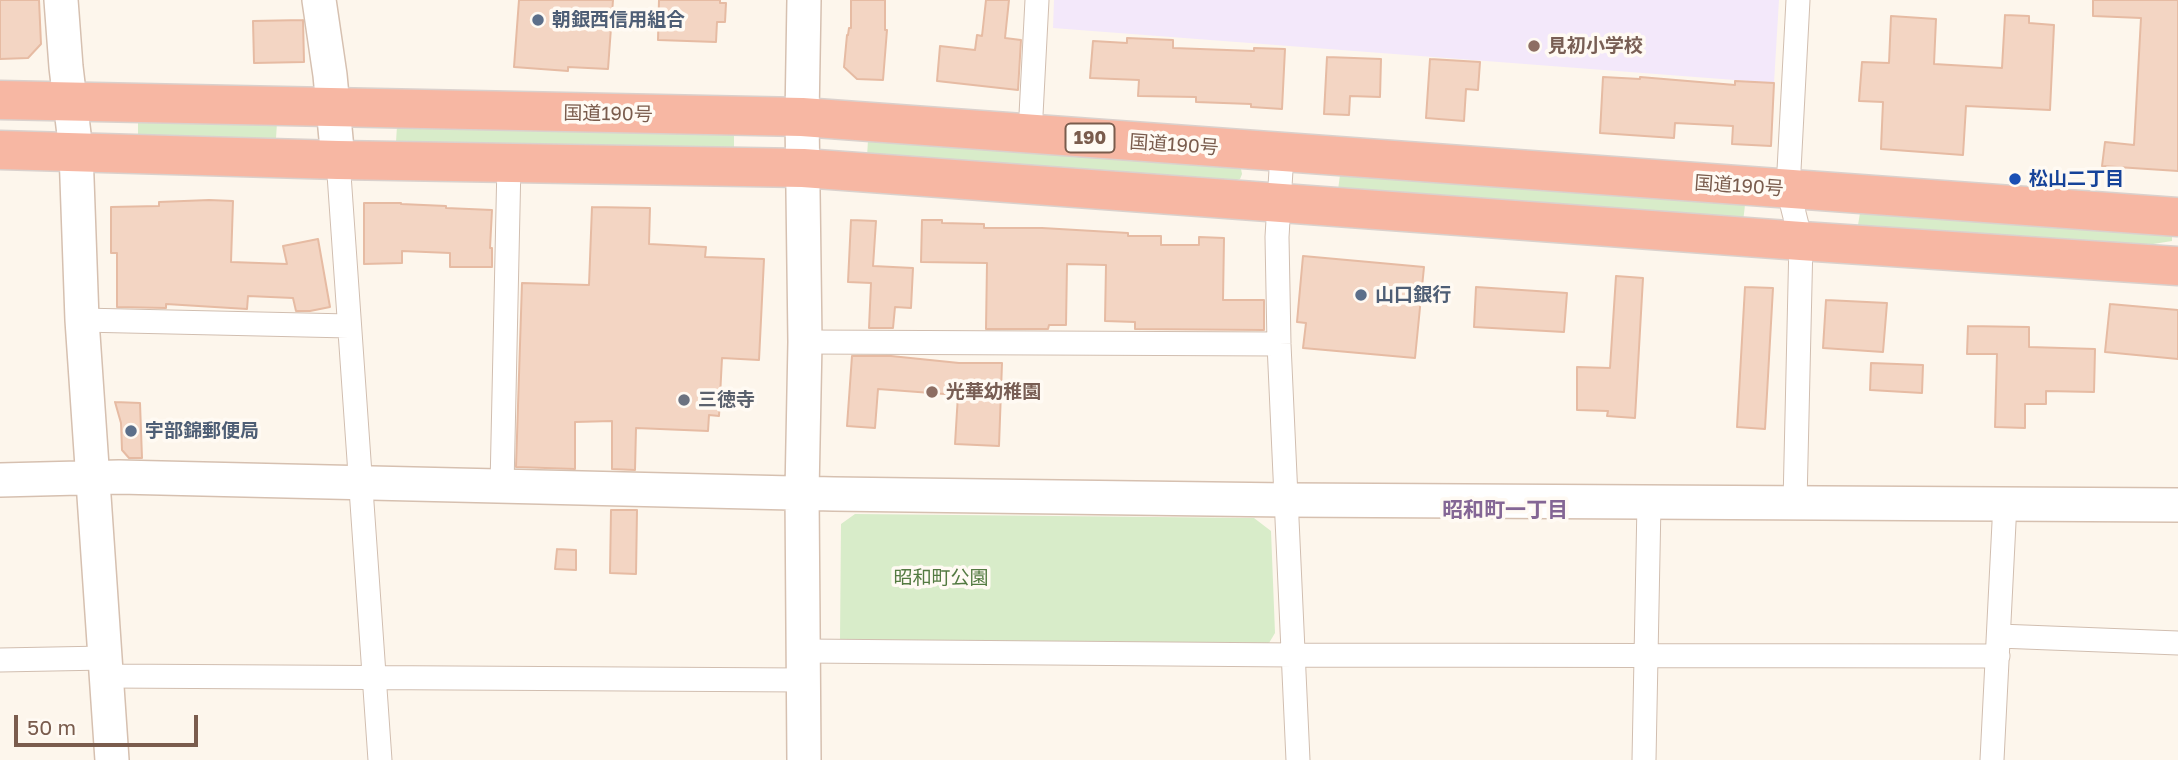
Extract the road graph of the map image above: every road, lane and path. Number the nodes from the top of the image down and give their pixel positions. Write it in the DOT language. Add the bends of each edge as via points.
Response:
graph roads {
  1 [pos="61,0"];
  2 [pos="319,0"];
  3 [pos="804,0"];
  4 [pos="1037,0"];
  5 [pos="1798,0"];
  6 [pos="0,100"];
  7 [pos="70,101"];
  8 [pos="332,108"];
  9 [pos="802,117"];
  10 [pos="1030,134"];
  11 [pos="0,150"];
  12 [pos="76,151"];
  13 [pos="1282,152"];
  14 [pos="338,160"];
  15 [pos="509,163"];
  16 [pos="803,167"];
  17 [pos="1788,189"];
  18 [pos="1279,203"];
  19 [pos="2178,217"];
  20 [pos="1801,241"];
  21 [pos="2178,266"];
  22 [pos="82,320"];
  23 [pos="349,326"];
  24 [pos="805,342"];
  25 [pos="1279,344"];
  26 [pos="93,478"];
  27 [pos="0,480"];
  28 [pos="359,483"];
  29 [pos="502,486"];
  30 [pos="802,492"];
  31 [pos="1287,500"];
  32 [pos="1649,503"];
  33 [pos="1795,503"];
  34 [pos="2005,503"];
  35 [pos="2178,505"];
  36 [pos="2178,643"];
  37 [pos="1999,646"];
  38 [pos="1293,654"];
  39 [pos="1645,654"];
  40 [pos="0,660"];
  41 [pos="803,665"];
  42 [pos="106,667"];
  43 [pos="374,676"];
  44 [pos="112,760"];
  45 [pos="380,760"];
  46 [pos="804,760"];
  47 [pos="1298,760"];
  48 [pos="1644,760"];
  49 [pos="1992,760"];
  1 -- 7 [label="street"];
  2 -- 8 [label="street"];
  3 -- 9 [label="street"];
  4 -- 10 [label="street"];
  5 -- 17 [label="street"];
  6 -- 7 [label="highway, 国道190号 / 190"];
  7 -- 8 [label="highway, 国道190号 / 190"];
  7 -- 12 [label="street"];
  8 -- 9 [label="highway, 国道190号 / 190"];
  8 -- 14 [label="street"];
  9 -- 10 [label="highway, 国道190号 / 190"];
  9 -- 16 [label="street"];
  10 -- 13 [label="highway, 国道190号 / 190"];
  11 -- 12 [label="highway"];
  12 -- 14 [label="highway"];
  12 -- 22 [label="street"];
  13 -- 17 [label="highway, 国道190号 / 190"];
  13 -- 18 [label="street"];
  14 -- 15 [label="highway"];
  14 -- 23 [label="street"];
  15 -- 16 [label="highway"];
  15 -- 29 [label="street"];
  16 -- 18 [label="highway"];
  16 -- 24 [label="street"];
  17 -- 19 [label="highway, 国道190号 / 190"];
  17 -- 20 [label="street"];
  18 -- 20 [label="highway"];
  18 -- 25 [label="street"];
  20 -- 21 [label="highway"];
  20 -- 33 [label="street"];
  22 -- 23 [label="street"];
  22 -- 26 [label="street"];
  23 -- 28 [label="street"];
  24 -- 25 [label="street"];
  24 -- 30 [label="street"];
  25 -- 31 [label="street"];
  26 -- 27 [label="street"];
  26 -- 28 [label="street"];
  26 -- 42 [label="street"];
  28 -- 29 [label="street"];
  28 -- 43 [label="street"];
  29 -- 30 [label="street"];
  30 -- 31 [label="street"];
  30 -- 41 [label="street"];
  31 -- 32 [label="street"];
  31 -- 38 [label="street"];
  32 -- 33 [label="street"];
  32 -- 39 [label="street"];
  33 -- 34 [label="street"];
  34 -- 35 [label="street"];
  34 -- 37 [label="street"];
  36 -- 37 [label="street"];
  37 -- 39 [label="street"];
  37 -- 49 [label="street"];
  38 -- 39 [label="street"];
  38 -- 41 [label="street"];
  38 -- 47 [label="street"];
  39 -- 48 [label="street"];
  40 -- 42 [label="street"];
  41 -- 43 [label="street"];
  41 -- 46 [label="street"];
  42 -- 43 [label="street"];
  42 -- 44 [label="street"];
  43 -- 45 [label="street"];
}
